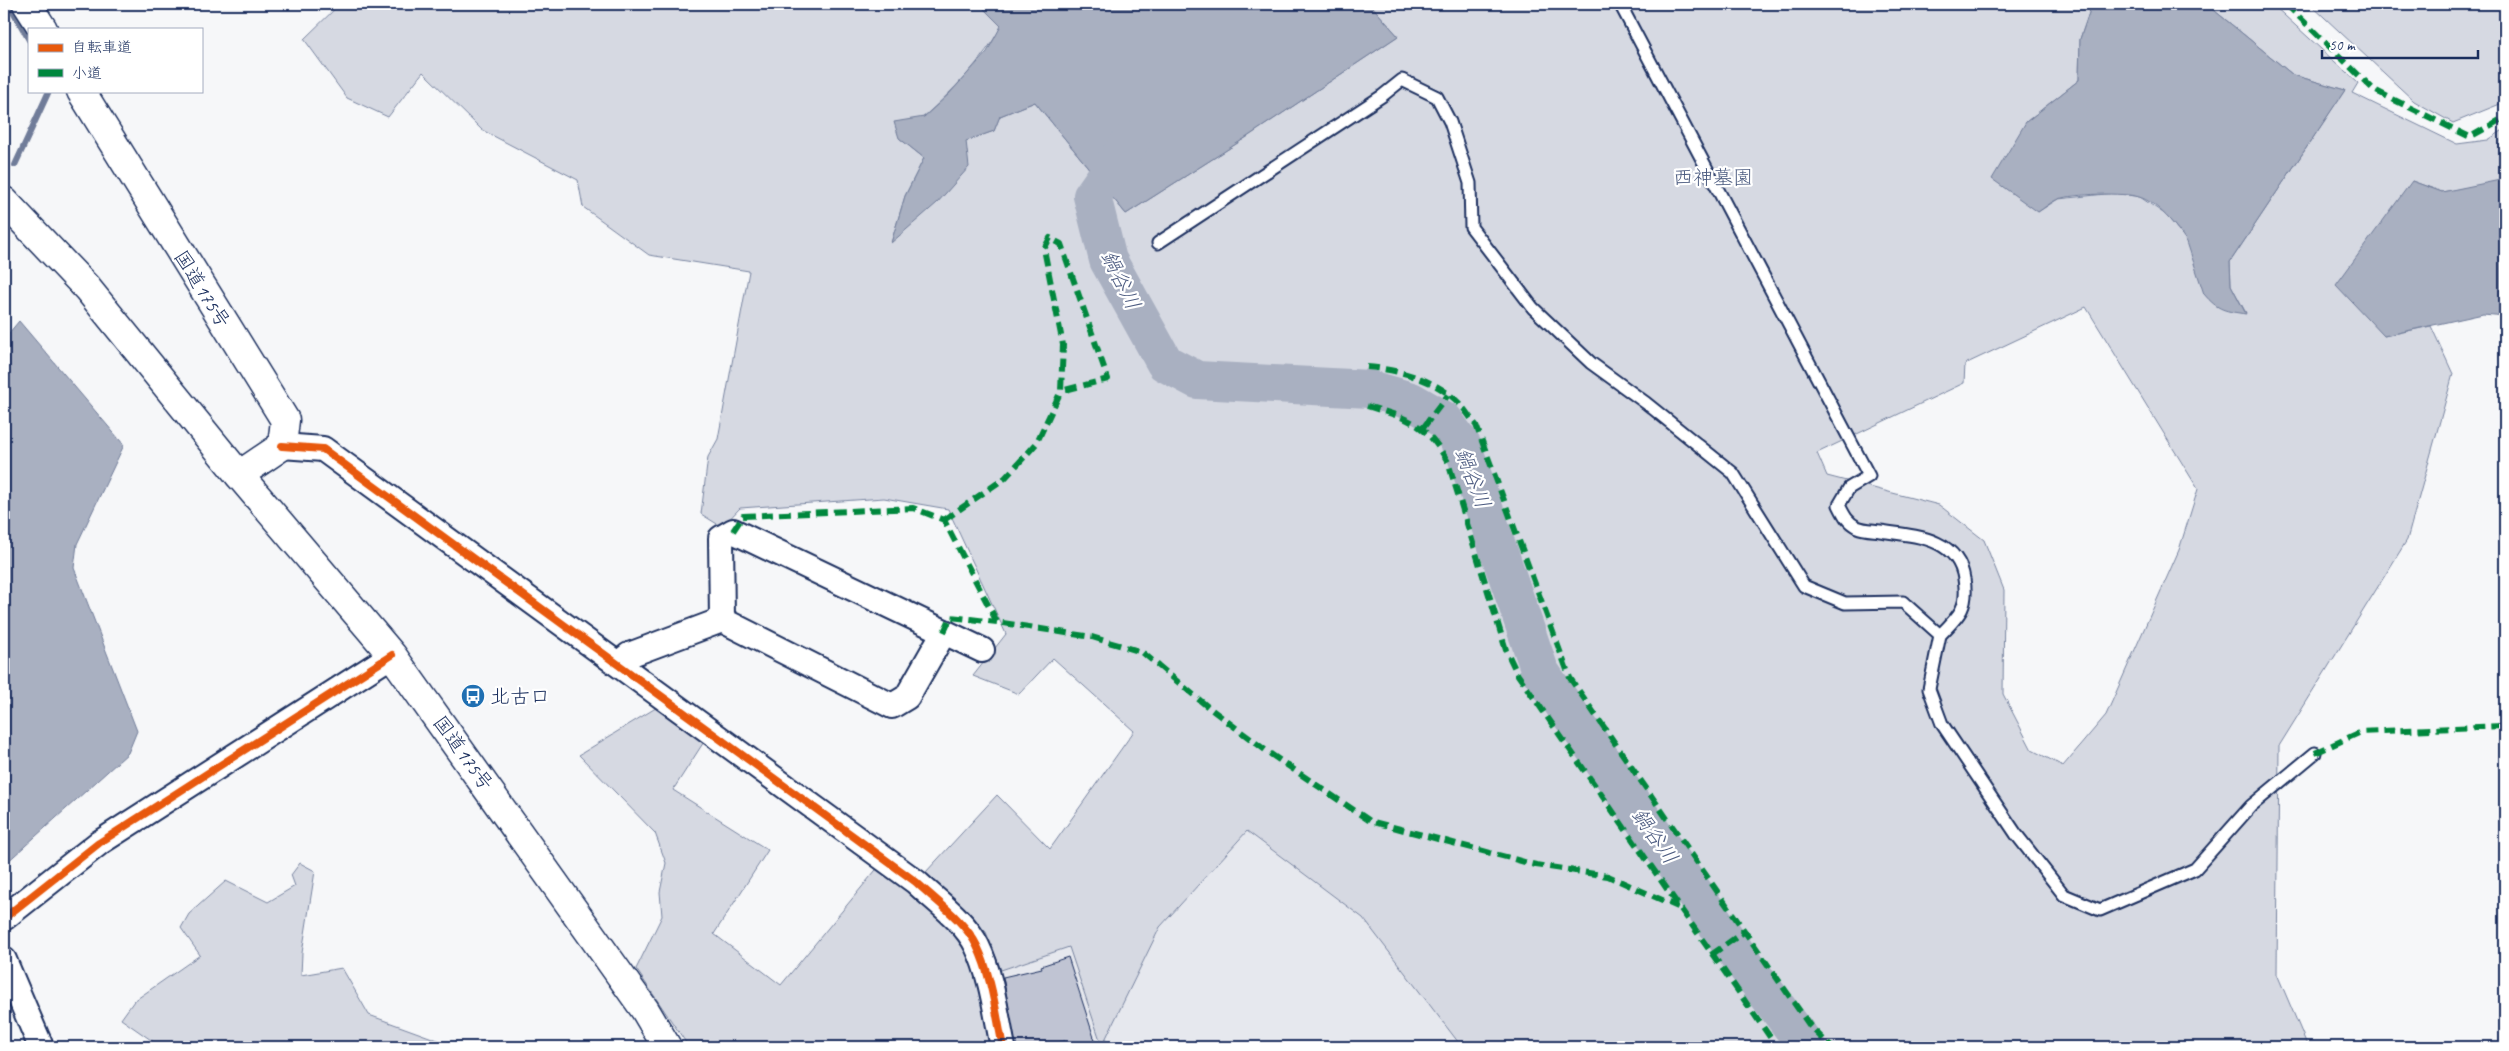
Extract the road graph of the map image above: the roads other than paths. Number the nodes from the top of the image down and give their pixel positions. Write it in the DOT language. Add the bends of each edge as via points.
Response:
graph roads {
  1 [pos="27,4"];
  2 [pos="1620,4"];
  3 [pos="42,28"];
  4 [pos="82,92"];
  5 [pos="4,201"];
  6 [pos="1158,243"];
  7 [pos="282,446"];
  8 [pos="239,475"];
  9 [pos="722,620"];
  10 [pos="944,632"];
  11 [pos="1940,635"];
  12 [pos="982,650"];
  13 [pos="392,655"];
  14 [pos="618,664"];
  15 [pos="2315,753"];
  16 [pos="4,918"];
  17 [pos="4,960"];
  18 [pos="41,1047"];
  19 [pos="667,1047"];
  20 [pos="1003,1047"];
  1 -- 3 [label="highway"];
  2 -- 11 [label="lane" via="1869,476 1849,488 1839,505 1846,520 1859,528 1929,538 1950,550 1963,570 1967,594 1960,616"];
  4 -- 7 [label="highway, 国道175号" via="286,420"];
  5 -- 8 [label="highway, 国道175号" via="87,288"];
  6 -- 11 [label="lane" via="1402,80 1437,97 1450,122 1470,183 1472,227 1533,308 1591,363 1733,473 1804,586 1845,603 1903,602"];
  7 -- 8 [label="highway"];
  7 -- 14 [label="street" via="323,449"];
  8 -- 13 [label="highway, 国道175号"];
  9 -- 10 [label="street" via="892,706 907,697"];
  9 -- 10 [label="street" via="721,538 733,531"];
  9 -- 14 [label="street" via="629,655"];
  10 -- 12 [label="street"];
  11 -- 15 [label="lane" via="1929,689 1942,724 2016,834 2064,895 2100,910 2195,869 2251,806"];
  13 -- 16 [label="street" via="99,843"];
  13 -- 19 [label="highway, 国道175号" via="645,1010"];
  14 -- 20 [label="street" via="916,882 957,920 977,945 987,974"];
  17 -- 18 [label="street"];
}
